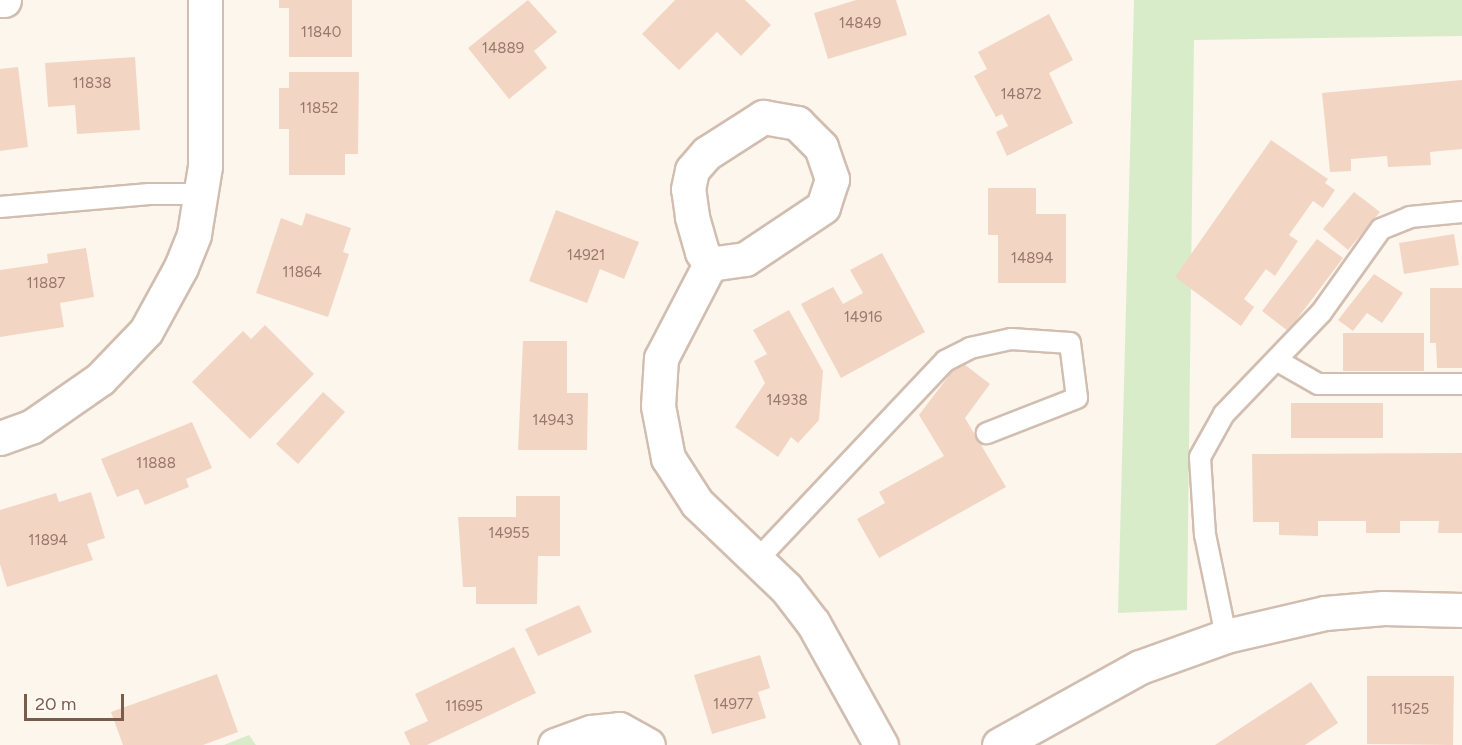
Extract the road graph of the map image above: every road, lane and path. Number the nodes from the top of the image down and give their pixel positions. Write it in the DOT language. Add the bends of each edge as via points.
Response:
graph roads {
  1 [pos="205,0"];
  2 [pos="202,194"];
  3 [pos="0,207"];
  4 [pos="1462,212"];
  5 [pos="710,264"];
  6 [pos="1278,361"];
  7 [pos="1462,384"];
  8 [pos="987,433"];
  9 [pos="0,438"];
  10 [pos="757,560"];
  11 [pos="1462,610"];
  12 [pos="1226,636"];
  13 [pos="555,745"];
  14 [pos="648,745"];
  15 [pos="881,745"];
  16 [pos="999,745"];
  1 -- 2 [label="street"];
  2 -- 3 [label="lane" via="149,194"];
  2 -- 9 [label="street" via="191,242 146,331 100,380 64,408 31,427"];
  4 -- 6 [label="lane" via="1410,217 1381,229 1321,313"];
  5 -- 5 [label="street" via="745,260 823,207 832,179 828,161 811,133 797,123 763,117 725,140 692,170 687,189 692,216 702,252"];
  5 -- 10 [label="street" via="661,358 658,406 668,458 697,503"];
  6 -- 7 [label="lane" via="1318,384"];
  6 -- 12 [label="lane" via="1224,414 1200,457 1204,534"];
  8 -- 10 [label="lane" via="1077,398 1070,343 1011,339 970,348 945,361"];
  10 -- 15 [label="street" via="813,623"];
  11 -- 12 [label="street" via="1384,608 1325,613"];
  12 -- 16 [label="street" via="1140,667"];
  13 -- 14 [label="street" via="591,732 619,729"];
}
